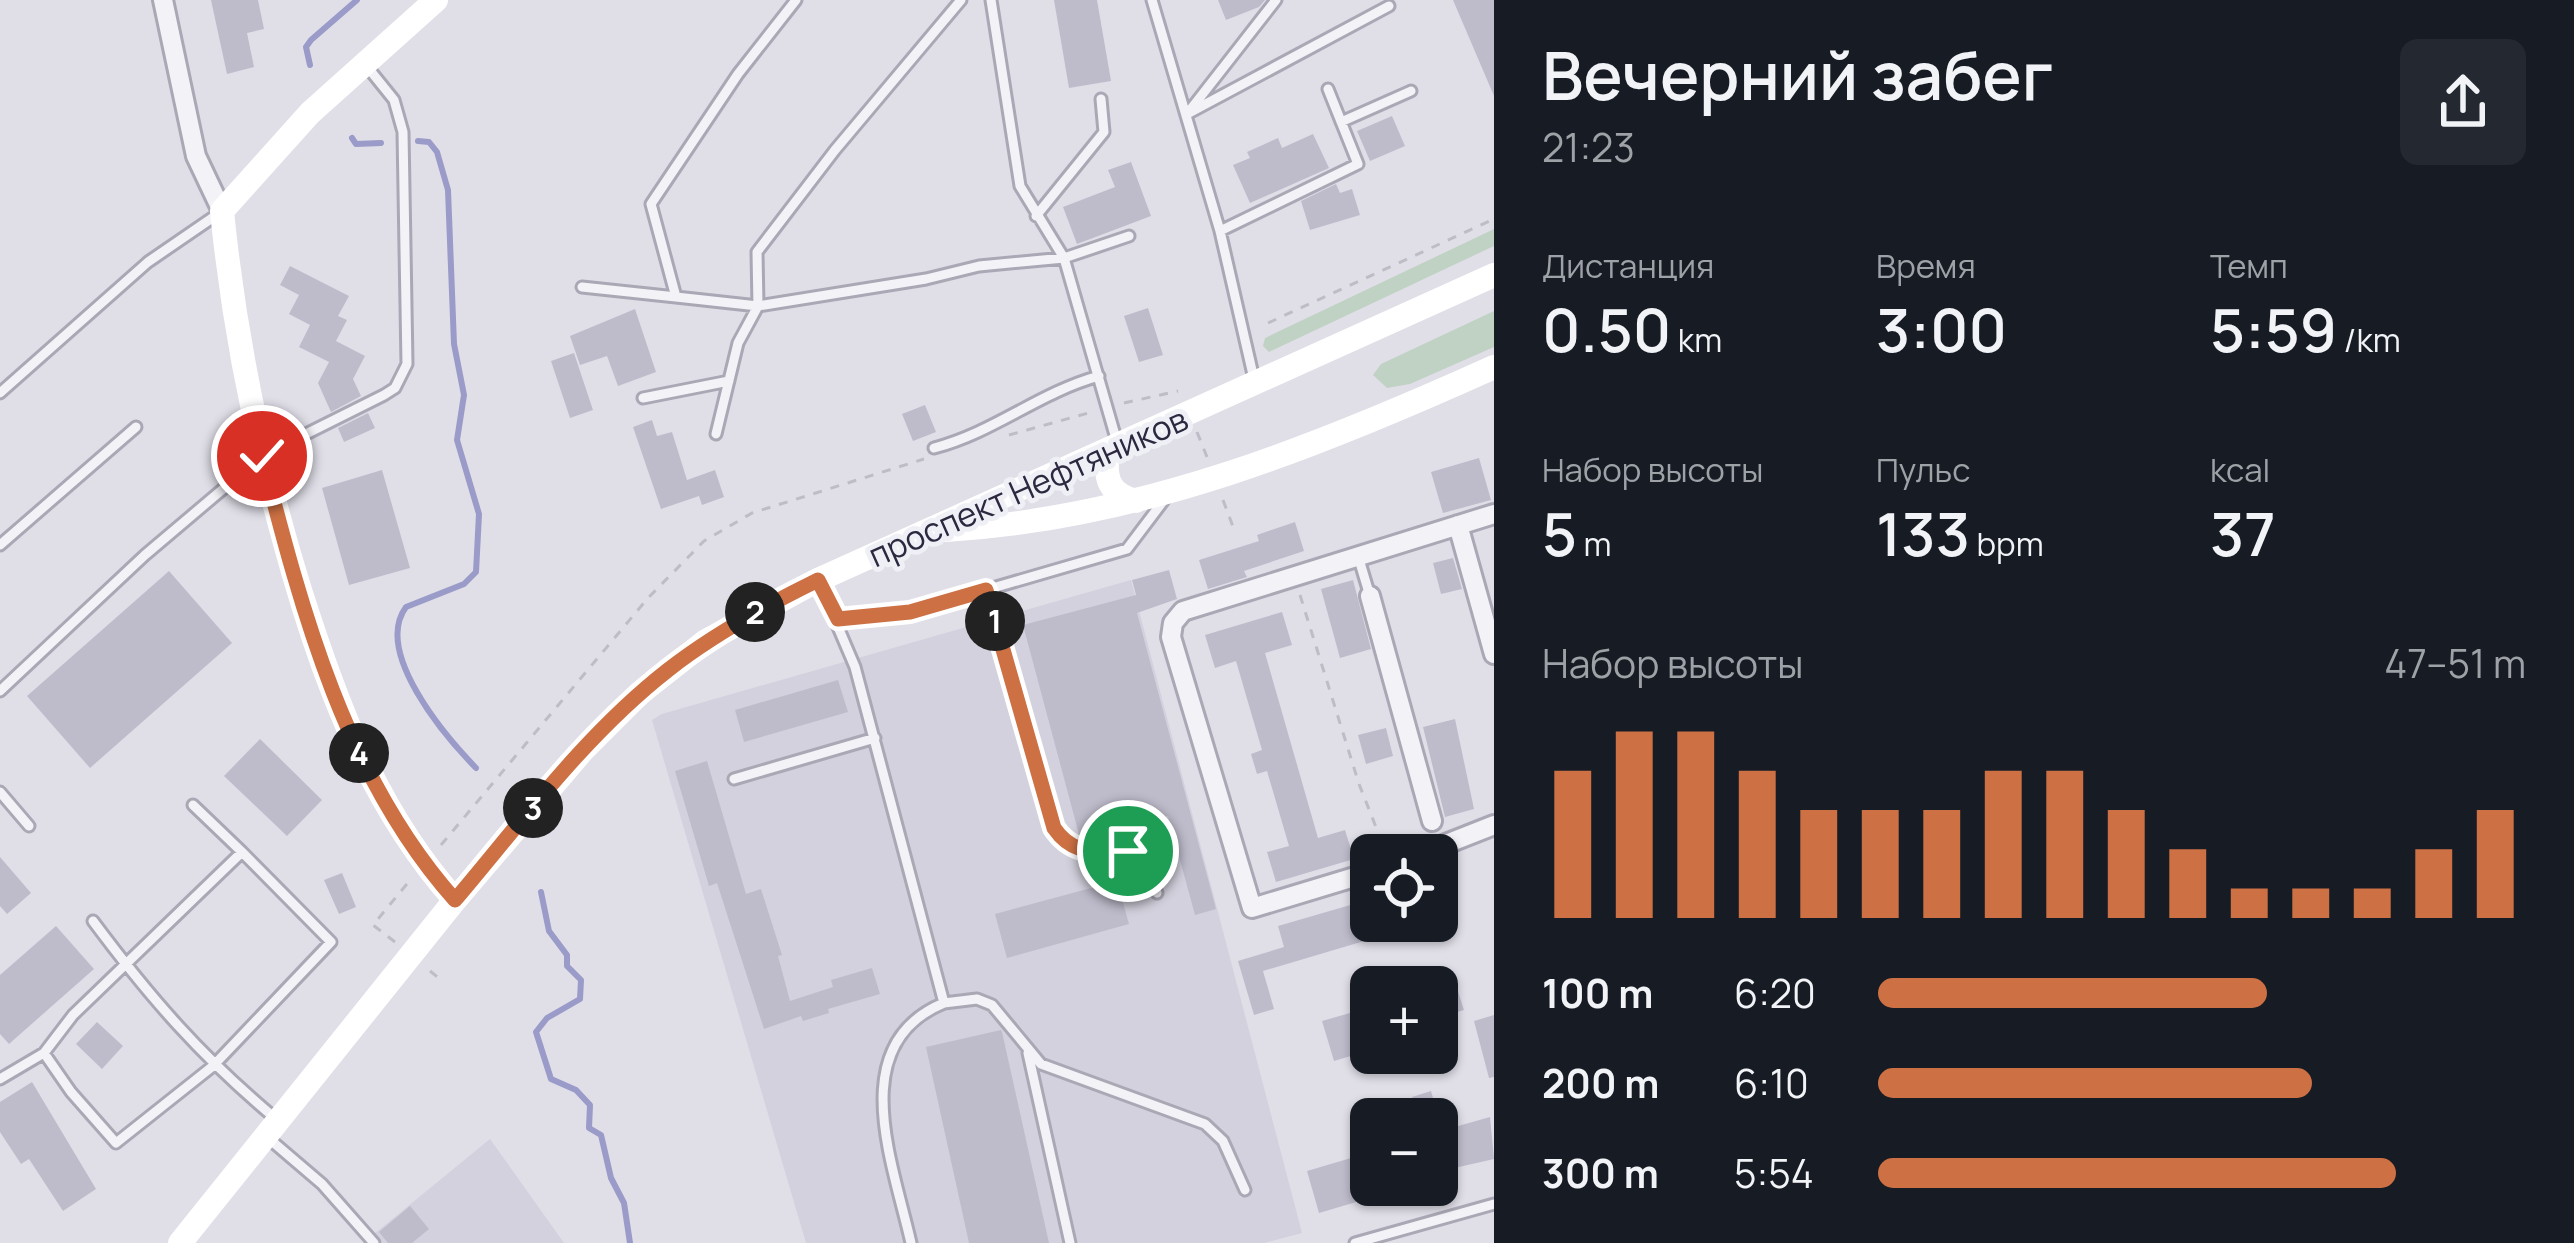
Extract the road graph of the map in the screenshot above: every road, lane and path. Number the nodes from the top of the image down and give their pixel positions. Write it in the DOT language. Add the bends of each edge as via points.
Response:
graph roads {
  1 [pos="163,0"];
  2 [pos="436,0"];
  3 [pos="796,0"];
  4 [pos="961,0"];
  5 [pos="991,0"];
  6 [pos="1153,0"];
  7 [pos="1276,0"];
  8 [pos="1389,6"];
  9 [pos="365,64"];
  10 [pos="1328,89"];
  11 [pos="1411,91"];
  12 [pos="1101,99"];
  13 [pos="1187,114"];
  14 [pos="1341,122"];
  15 [pos="222,212"];
  16 [pos="1036,216"];
  17 [pos="1494,219"];
  18 [pos="1220,231"];
  19 [pos="1129,236"];
  20 [pos="1055,240"];
  21 [pos="1064,258"];
  22 [pos="1044,260"];
  23 [pos="1494,275"];
  24 [pos="582,287"];
  25 [pos="676,297"];
  26 [pos="758,305"];
  27 [pos="1268,323"];
  28 [pos="1494,367"];
  29 [pos="1099,376"];
  30 [pos="729,381"];
  31 [pos="1256,385"];
  32 [pos="0,393"];
  33 [pos="643,398"];
  34 [pos="136,427"];
  35 [pos="716,434"];
  36 [pos="934,448"];
  37 [pos="1113,450"];
  38 [pos="262,456"];
  39 [pos="1171,491"];
  40 [pos="1136,501"];
  41 [pos="1494,514"];
  42 [pos="1458,525"];
  43 [pos="931,531"];
  44 [pos="0,545"];
  45 [pos="1358,556"];
  46 [pos="1294,576"];
  47 [pos="818,580"];
  48 [pos="986,590"];
  49 [pos="1370,596"];
  50 [pos="838,619"];
  51 [pos="1494,654"];
  52 [pos="0,691"];
  53 [pos="875,738"];
  54 [pos="734,779"];
  55 [pos="0,792"];
  56 [pos="193,805"];
  57 [pos="1432,821"];
  58 [pos="28,826"];
  59 [pos="1493,830"];
  60 [pos="1379,834"];
  61 [pos="1458,842"];
  62 [pos="242,852"];
  63 [pos="1350,878"];
  64 [pos="1157,893"];
  65 [pos="455,900"];
  66 [pos="93,921"];
  67 [pos="127,967"];
  68 [pos="944,1003"];
  69 [pos="44,1053"];
  70 [pos="1028,1053"];
  71 [pos="214,1066"];
  72 [pos="2,1074"];
  73 [pos="273,1130"];
  74 [pos="1245,1190"];
  75 [pos="1494,1204"];
  76 [pos="180,1243"];
  77 [pos="374,1243"];
  78 [pos="911,1243"];
  79 [pos="1070,1243"];
  80 [pos="1355,1243"];
  1 -- 15 [label="street" via="196,156"];
  2 -- 9 [label="main road"];
  3 -- 25 [label="lane" via="651,204"];
  4 -- 26 [label="lane" via="758,252"];
  5 -- 16 [label="lane" via="1021,186"];
  6 -- 13 [label="lane"];
  7 -- 13 [label="lane"];
  8 -- 13 [label="lane"];
  9 -- 15 [label="main road" via="278,145"];
  9 -- 38 [label="lane" via="394,100 403,132 407,364 384,395"];
  10 -- 14 [label="lane"];
  11 -- 14 [label="lane"];
  12 -- 16 [label="lane" via="1104,132"];
  13 -- 18 [label="lane"];
  14 -- 18 [label="lane" via="1358,164"];
  15 -- 32 [label="lane" via="148,262"];
  15 -- 38 [label="main road" via="237,342"];
  16 -- 20 [label="lane"];
  17 -- 27 [label="path"];
  18 -- 31 [label="lane"];
  19 -- 21 [label="lane"];
  20 -- 21 [label="lane"];
  20 -- 22 [label="lane"];
  21 -- 22 [label="lane"];
  21 -- 29 [label="lane"];
  22 -- 26 [label="lane"];
  23 -- 31 [label="main road, проспект Нефтяников"];
  24 -- 25 [label="lane"];
  25 -- 26 [label="lane"];
  26 -- 30 [label="lane"];
  28 -- 39 [label="main road" via="1292,452"];
  29 -- 36 [label="lane" via="1033,401 975,437"];
  29 -- 37 [label="lane"];
  30 -- 33 [label="lane"];
  30 -- 35 [label="lane"];
  31 -- 37 [label="main road, проспект Нефтяников"];
  34 -- 44 [label="lane"];
  37 -- 40 [label="main road" via="1108,483"];
  37 -- 43 [label="main road, проспект Нефтяников"];
  38 -- 52 [label="lane"];
  38 -- 65 [label="main road" via="322,657 366,769 404,838"];
  39 -- 40 [label="main road"];
  39 -- 48 [label="lane" via="1127,549"];
  40 -- 43 [label="main road" via="1012,526"];
  41 -- 42 [label="street"];
  42 -- 45 [label="street"];
  42 -- 51 [label="street"];
  43 -- 47 [label="main road, проспект Нефтяников"];
  45 -- 46 [label="street"];
  45 -- 49 [label="lane"];
  46 -- 60 [label="path"];
  46 -- 63 [label="street" via="1183,611 1172,637 1252,908"];
  47 -- 50 [label="lane"];
  47 -- 65 [label="main road, проспект Нефтяников" via="706,641 640,693"];
  48 -- 50 [label="lane" via="910,612"];
  48 -- 64 [label="lane" via="1054,828 1075,849 1141,858"];
  49 -- 57 [label="street"];
  50 -- 53 [label="lane"];
  53 -- 54 [label="lane"];
  53 -- 68 [label="lane"];
  55 -- 58 [label="lane"];
  56 -- 62 [label="lane"];
  59 -- 61 [label="street"];
  62 -- 67 [label="lane"];
  62 -- 71 [label="lane" via="331,942"];
  65 -- 73 [label="main road, проспект Нефтяников"];
  66 -- 67 [label="lane"];
  67 -- 69 [label="lane"];
  67 -- 71 [label="lane"];
  68 -- 70 [label="lane" via="992,1005"];
  68 -- 78 [label="lane" via="909,1023 884,1066 883,1106"];
  69 -- 71 [label="lane" via="116,1143"];
  69 -- 72 [label="lane"];
  70 -- 74 [label="lane" via="1205,1124 1223,1141"];
  70 -- 79 [label="lane"];
  71 -- 73 [label="lane"];
  73 -- 76 [label="main road, проспект Нефтяников"];
  73 -- 77 [label="lane"];
  75 -- 80 [label="lane"];
}
